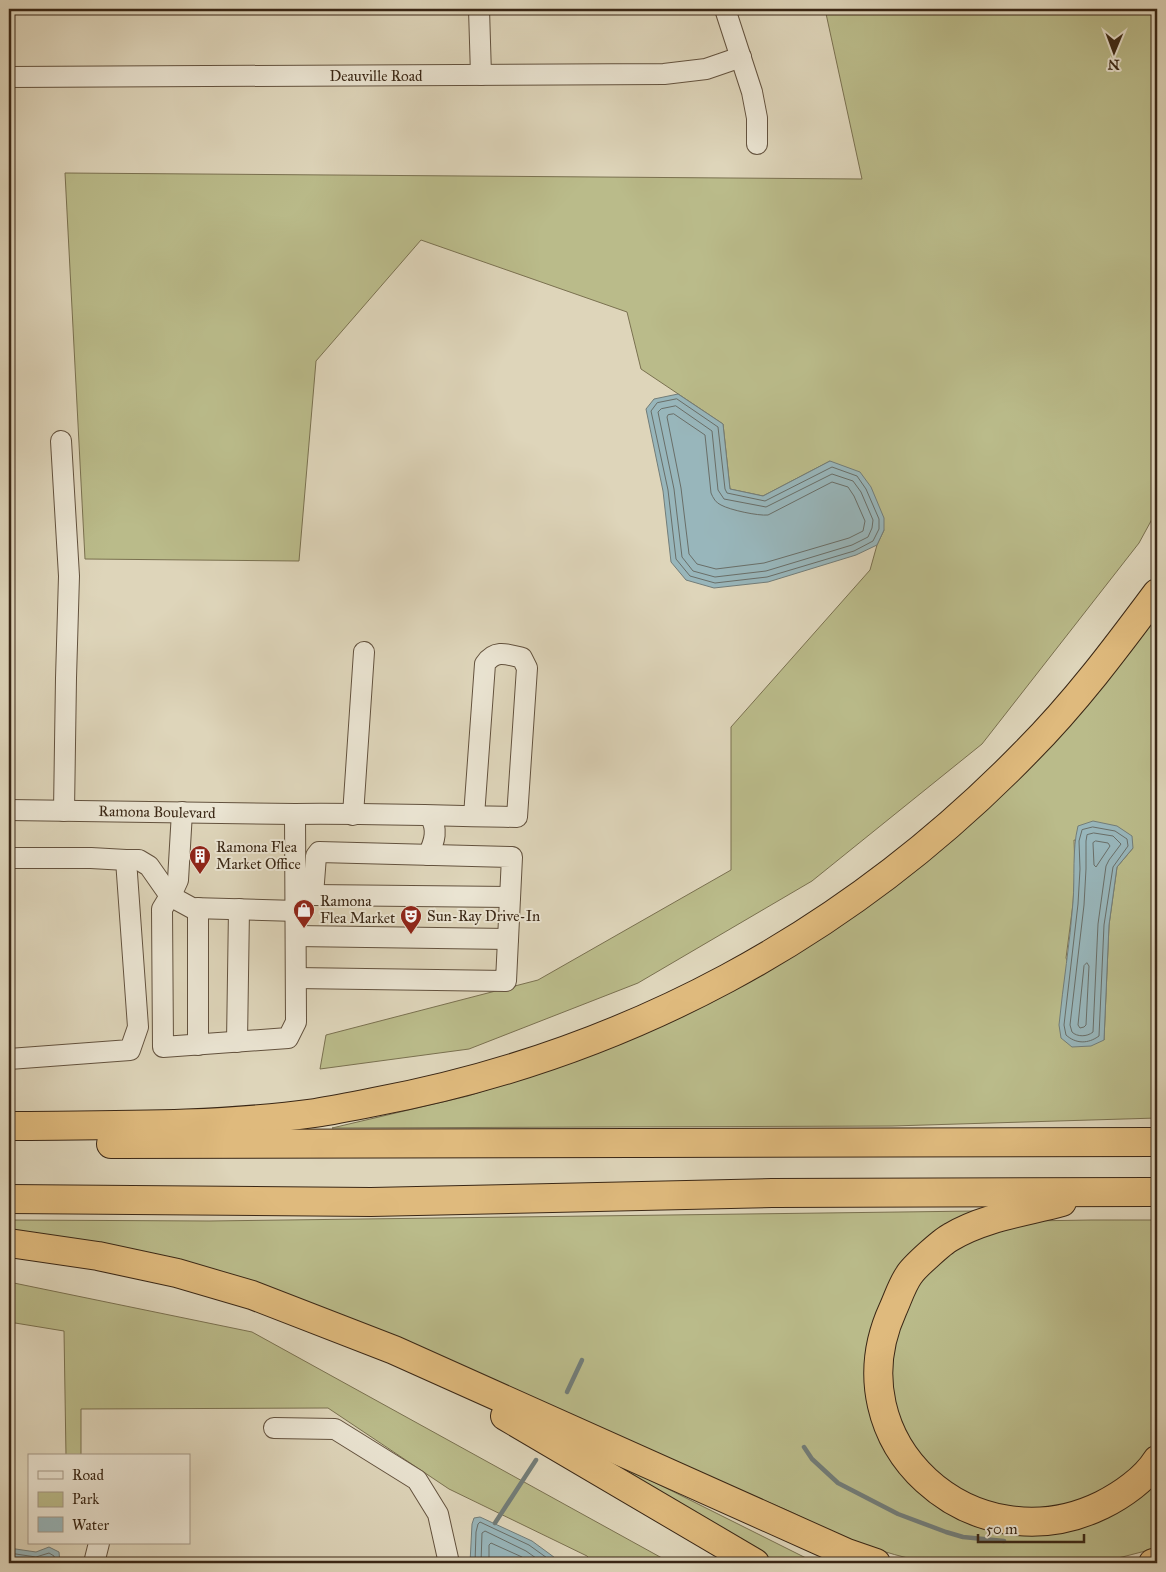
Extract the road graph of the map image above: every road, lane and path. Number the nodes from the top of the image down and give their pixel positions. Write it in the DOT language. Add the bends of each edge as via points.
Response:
graph roads {
  1 [pos="480,9"];
  2 [pos="725,9"];
  3 [pos="741,57"];
  4 [pos="481,76"];
  5 [pos="9,77"];
  6 [pos="757,144"];
  7 [pos="61,441"];
  8 [pos="1157,593"];
  9 [pos="364,652"];
  10 [pos="9,810"];
  11 [pos="64,811"];
  12 [pos="182,812"];
  13 [pos="300,814"];
  14 [pos="353,814"];
  15 [pos="430,816"];
  16 [pos="474,816"];
  17 [pos="428,855"];
  18 [pos="9,858"];
  19 [pos="126,860"];
  20 [pos="170,896"];
  21 [pos="510,897"];
  22 [pos="302,900"];
  23 [pos="198,908"];
  24 [pos="239,909"];
  25 [pos="296,936"];
  26 [pos="508,939"];
  27 [pos="296,978"];
  28 [pos="237,1042"];
  29 [pos="198,1044"];
  30 [pos="163,1047"];
  31 [pos="130,1050"];
  32 [pos="9,1059"];
  33 [pos="9,1126"];
  34 [pos="1157,1142"];
  35 [pos="9,1144"];
  36 [pos="1097,1192"];
  37 [pos="1157,1192"];
  38 [pos="9,1199"];
  39 [pos="9,1243"];
  40 [pos="394,1350"];
  41 [pos="274,1428"];
  42 [pos="1157,1460"];
  43 [pos="99,1544"];
  44 [pos="1157,1562"];
  45 [pos="94,1563"];
  46 [pos="449,1563"];
  47 [pos="755,1563"];
  48 [pos="876,1563"];
  49 [pos="1154,1563"];
  1 -- 4 [label="street"];
  2 -- 3 [label="street"];
  3 -- 4 [label="street, Deauville Road" via="706,69 664,74"];
  3 -- 6 [label="street" via="757,118"];
  4 -- 5 [label="street, Deauville Road"];
  7 -- 11 [label="street" via="69,576"];
  8 -- 33 [label="highway" via="1114,652 1027,752 930,842 816,926 711,987 640,1020 566,1051 468,1082 315,1113 193,1124"];
  9 -- 14 [label="street"];
  10 -- 11 [label="street, Ramona Boulevard"];
  11 -- 12 [label="street, Ramona Boulevard"];
  12 -- 13 [label="street, Ramona Boulevard"];
  12 -- 20 [label="street" via="178,880"];
  13 -- 14 [label="street, Ramona Boulevard"];
  13 -- 22 [label="street"];
  14 -- 15 [label="street, Ramona Boulevard"];
  15 -- 16 [label="street, Ramona Boulevard"];
  15 -- 17 [label="street" via="435,832"];
  16 -- 16 [label="street, Ramona Boulevard" via="517,817 527,668 522,658 511,655 490,656 485,664"];
  17 -- 21 [label="street" via="512,857"];
  17 -- 22 [label="street" via="319,852"];
  18 -- 19 [label="street"];
  19 -- 20 [label="street" via="139,860 149,866"];
  19 -- 31 [label="street" via="138,1027"];
  20 -- 23 [label="street"];
  20 -- 30 [label="street" via="162,909"];
  21 -- 22 [label="street"];
  21 -- 26 [label="street"];
  22 -- 24 [label="street"];
  22 -- 25 [label="street"];
  23 -- 24 [label="street"];
  23 -- 29 [label="street"];
  24 -- 28 [label="street"];
  25 -- 26 [label="street"];
  25 -- 27 [label="street"];
  26 -- 27 [label="street" via="506,981"];
  27 -- 28 [label="street" via="296,1022 288,1038"];
  28 -- 29 [label="street"];
  29 -- 30 [label="street"];
  30 -- 31 [label="street"];
  31 -- 32 [label="street"];
  34 -- 35 [label="highway"];
  36 -- 37 [label="highway"];
  36 -- 38 [label="highway" via="762,1193 371,1202"];
  36 -- 42 [label="highway" via="988,1220 949,1237 910,1274 880,1343 878,1364 882,1404 902,1452 930,1485 966,1508 991,1518 1036,1523 1090,1511 1118,1497"];
  39 -- 40 [label="highway" via="98,1256 186,1276 252,1295"];
  40 -- 47 [label="highway"];
  40 -- 48 [label="highway" via="847,1553"];
  41 -- 46 [label="street" via="335,1429 417,1480 438,1514"];
  43 -- 45 [label="street"];
  44 -- 49 [label="highway"];
}
